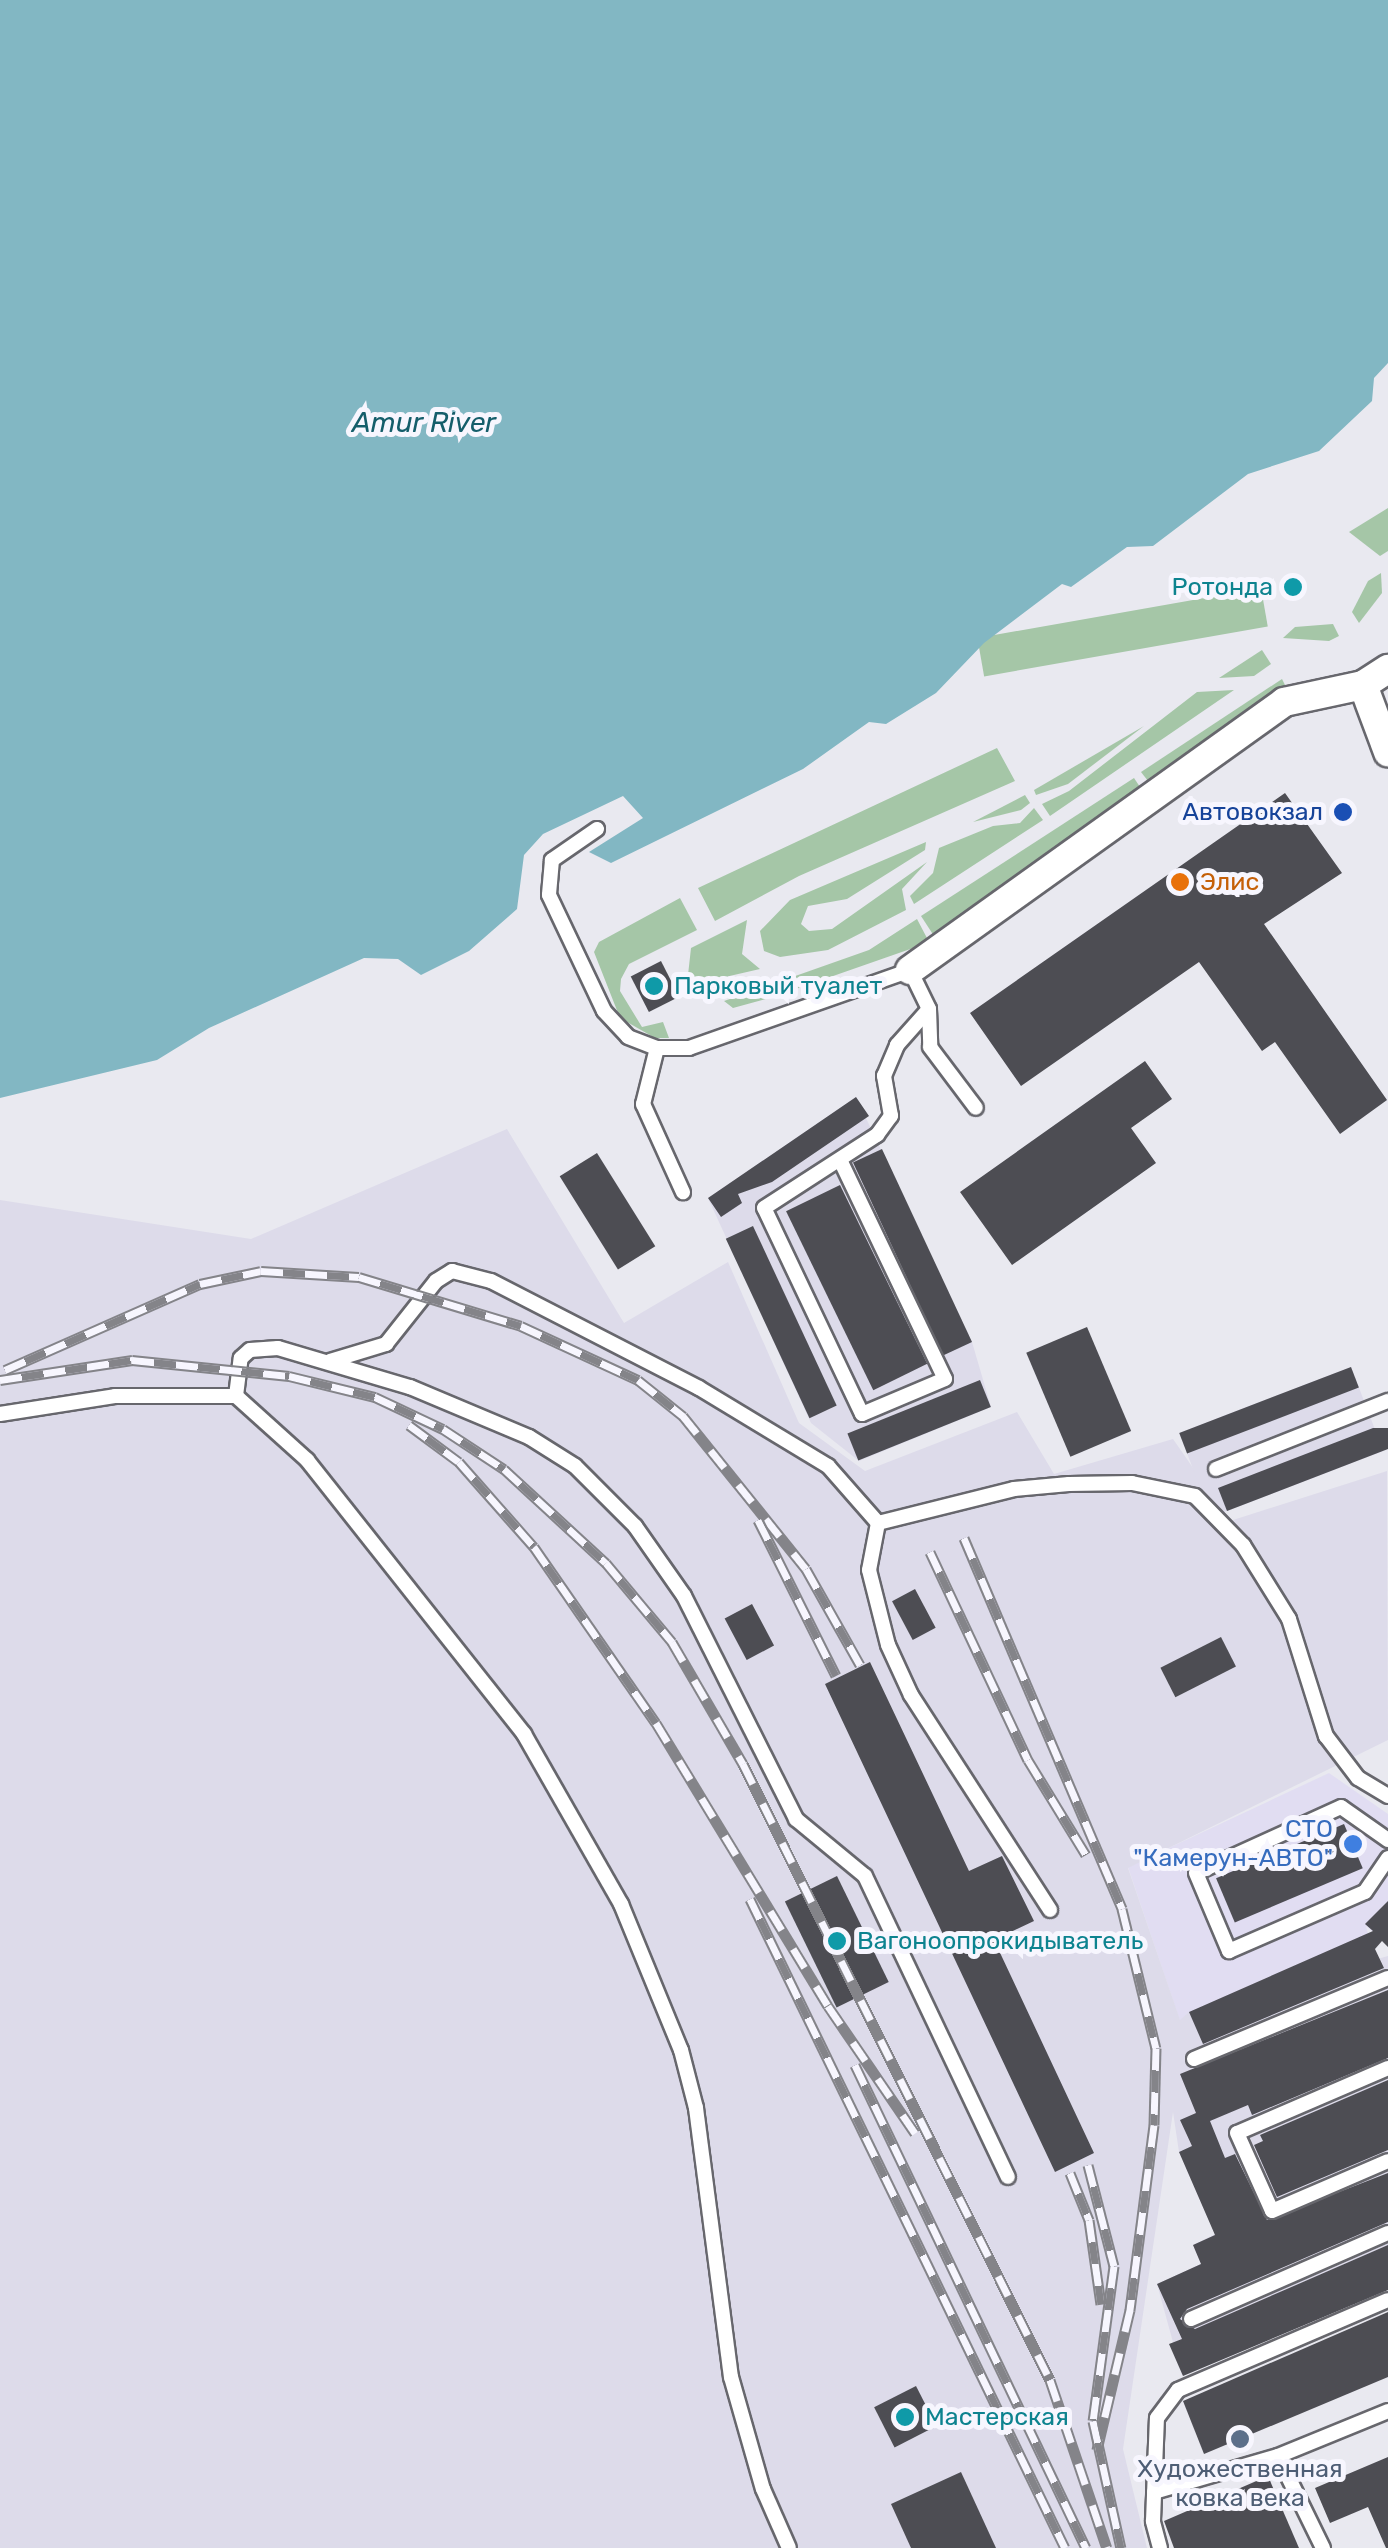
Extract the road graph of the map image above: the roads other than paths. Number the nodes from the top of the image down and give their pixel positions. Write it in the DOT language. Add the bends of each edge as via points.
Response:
graph roads {
  1 [pos="1388,669"];
  2 [pos="1363,684"];
  3 [pos="1388,752"];
  4 [pos="596,829"];
  5 [pos="910,970"];
  6 [pos="929,1009"];
  7 [pos="657,1048"];
  8 [pos="976,1108"];
  9 [pos="842,1164"];
  10 [pos="683,1192"];
  11 [pos="324,1362"];
  12 [pos="236,1396"];
  13 [pos="1388,1400"];
  14 [pos="0,1414"];
  15 [pos="1216,1470"];
  16 [pos="878,1523"];
  17 [pos="1388,1796"];
  18 [pos="1388,1840"];
  19 [pos="1388,1858"];
  20 [pos="1050,1910"];
  21 [pos="1388,1978"];
  22 [pos="1194,2058"];
  23 [pos="1388,2068"];
  24 [pos="1388,2161"];
  25 [pos="1008,2177"];
  26 [pos="1388,2233"];
  27 [pos="1388,2300"];
  28 [pos="1190,2319"];
  29 [pos="1388,2411"];
  30 [pos="1278,2456"];
  31 [pos="1154,2492"];
  32 [pos="789,2548"];
  33 [pos="1160,2548"];
  34 [pos="1323,2548"];
  1 -- 2 [label="street"];
  2 -- 3 [label="street"];
  2 -- 5 [label="street" via="1284,702"];
  4 -- 7 [label="lane" via="552,860 549,895 604,1011 628,1037"];
  5 -- 6 [label="lane"];
  5 -- 7 [label="lane" via="689,1048"];
  6 -- 8 [label="lane" via="930,1047"];
  6 -- 9 [label="lane" via="897,1045 884,1076 891,1116"];
  7 -- 10 [label="lane" via="642,1104"];
  9 -- 9 [label="lane" via="764,1208 862,1414 946,1380"];
  11 -- 12 [label="lane" via="278,1348 250,1350 241,1358"];
  11 -- 16 [label="lane" via="386,1344 436,1281 452,1271 491,1281 615,1340 828,1466"];
  11 -- 25 [label="lane" via="410,1387 529,1437 575,1466 635,1526 684,1596 776,1790 812,1836 866,1876"];
  12 -- 14 [label="lane" via="115,1396"];
  12 -- 32 [label="lane" via="306,1460 524,1734 614,1889 684,2064 731,2377"];
  13 -- 15 [label="lane"];
  16 -- 17 [label="lane" via="1014,1490 1070,1484 1132,1483 1195,1496 1243,1545 1289,1620 1326,1736 1358,1778"];
  16 -- 20 [label="lane" via="868,1570 888,1646 911,1695"];
  18 -- 19 [label="lane" via="1341,1807 1196,1874 1229,1951 1365,1892"];
  21 -- 22 [label="lane"];
  23 -- 24 [label="lane" via="1237,2133 1272,2212"];
  26 -- 28 [label="lane"];
  27 -- 31 [label="lane" via="1178,2390 1157,2418"];
  29 -- 30 [label="lane"];
  30 -- 31 [label="lane"];
  30 -- 34 [label="lane"];
  31 -- 33 [label="lane"];
}
